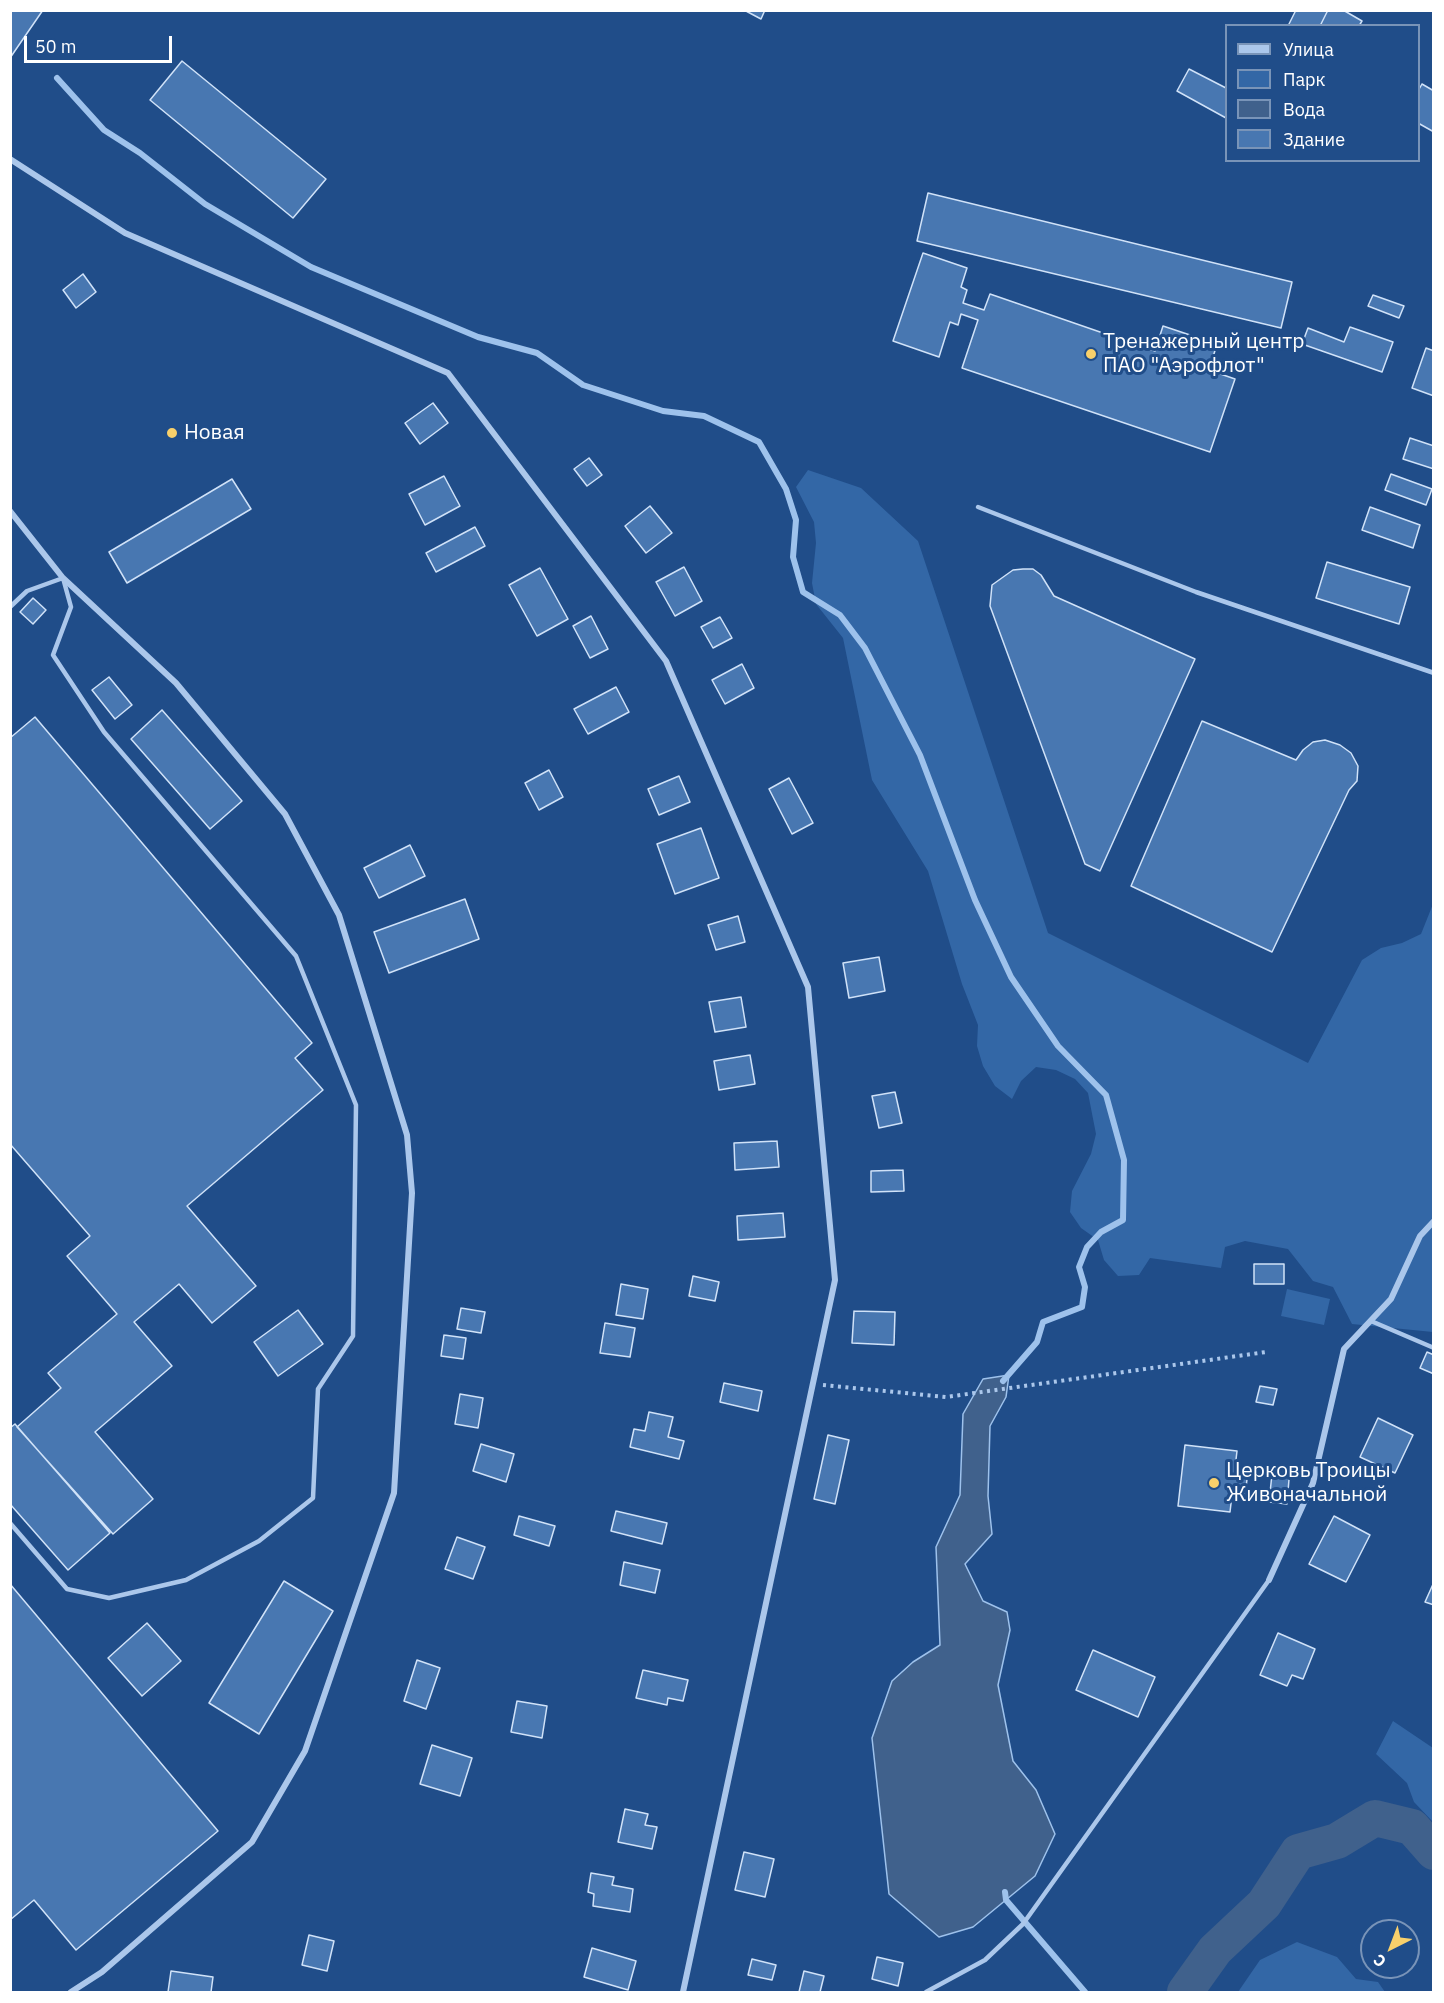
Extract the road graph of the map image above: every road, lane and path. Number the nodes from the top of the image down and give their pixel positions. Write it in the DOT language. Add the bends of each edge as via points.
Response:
graph roads {
  1 [pos="10,159"];
  2 [pos="978,507"];
  3 [pos="10,511"];
  4 [pos="63,578"];
  5 [pos="10,607"];
  6 [pos="1434,673"];
  7 [pos="1434,1221"];
  8 [pos="1371,1321"];
  9 [pos="1434,1348"];
  10 [pos="1266,1352"];
  11 [pos="813,1384"];
  12 [pos="10,1523"];
  13 [pos="1269,1580"];
  14 [pos="71,1992"];
  15 [pos="683,1992"];
  16 [pos="926,1992"];
  1 -- 11 [label="street" via="125,233 447,373 666,661 808,987 835,1280"];
  2 -- 6 [label="lane" via="1196,592"];
  3 -- 4 [label="street"];
  4 -- 5 [label="lane" via="27,591"];
  4 -- 12 [label="lane" via="71,606 53,656 105,732 296,956 356,1105 352,1336 318,1389 313,1498 259,1541 186,1580 109,1598 68,1589"];
  4 -- 14 [label="street" via="176,683 285,814 339,915 407,1135 412,1193 394,1493 305,1751 252,1842 102,1972"];
  7 -- 8 [label="street" via="1420,1236 1391,1299"];
  8 -- 9 [label="lane"];
  8 -- 13 [label="street" via="1344,1349 1313,1483"];
  10 -- 11 [label="path" via="946,1397"];
  11 -- 15 [label="street"];
  13 -- 16 [label="lane" via="1023,1924 985,1960"];
}
